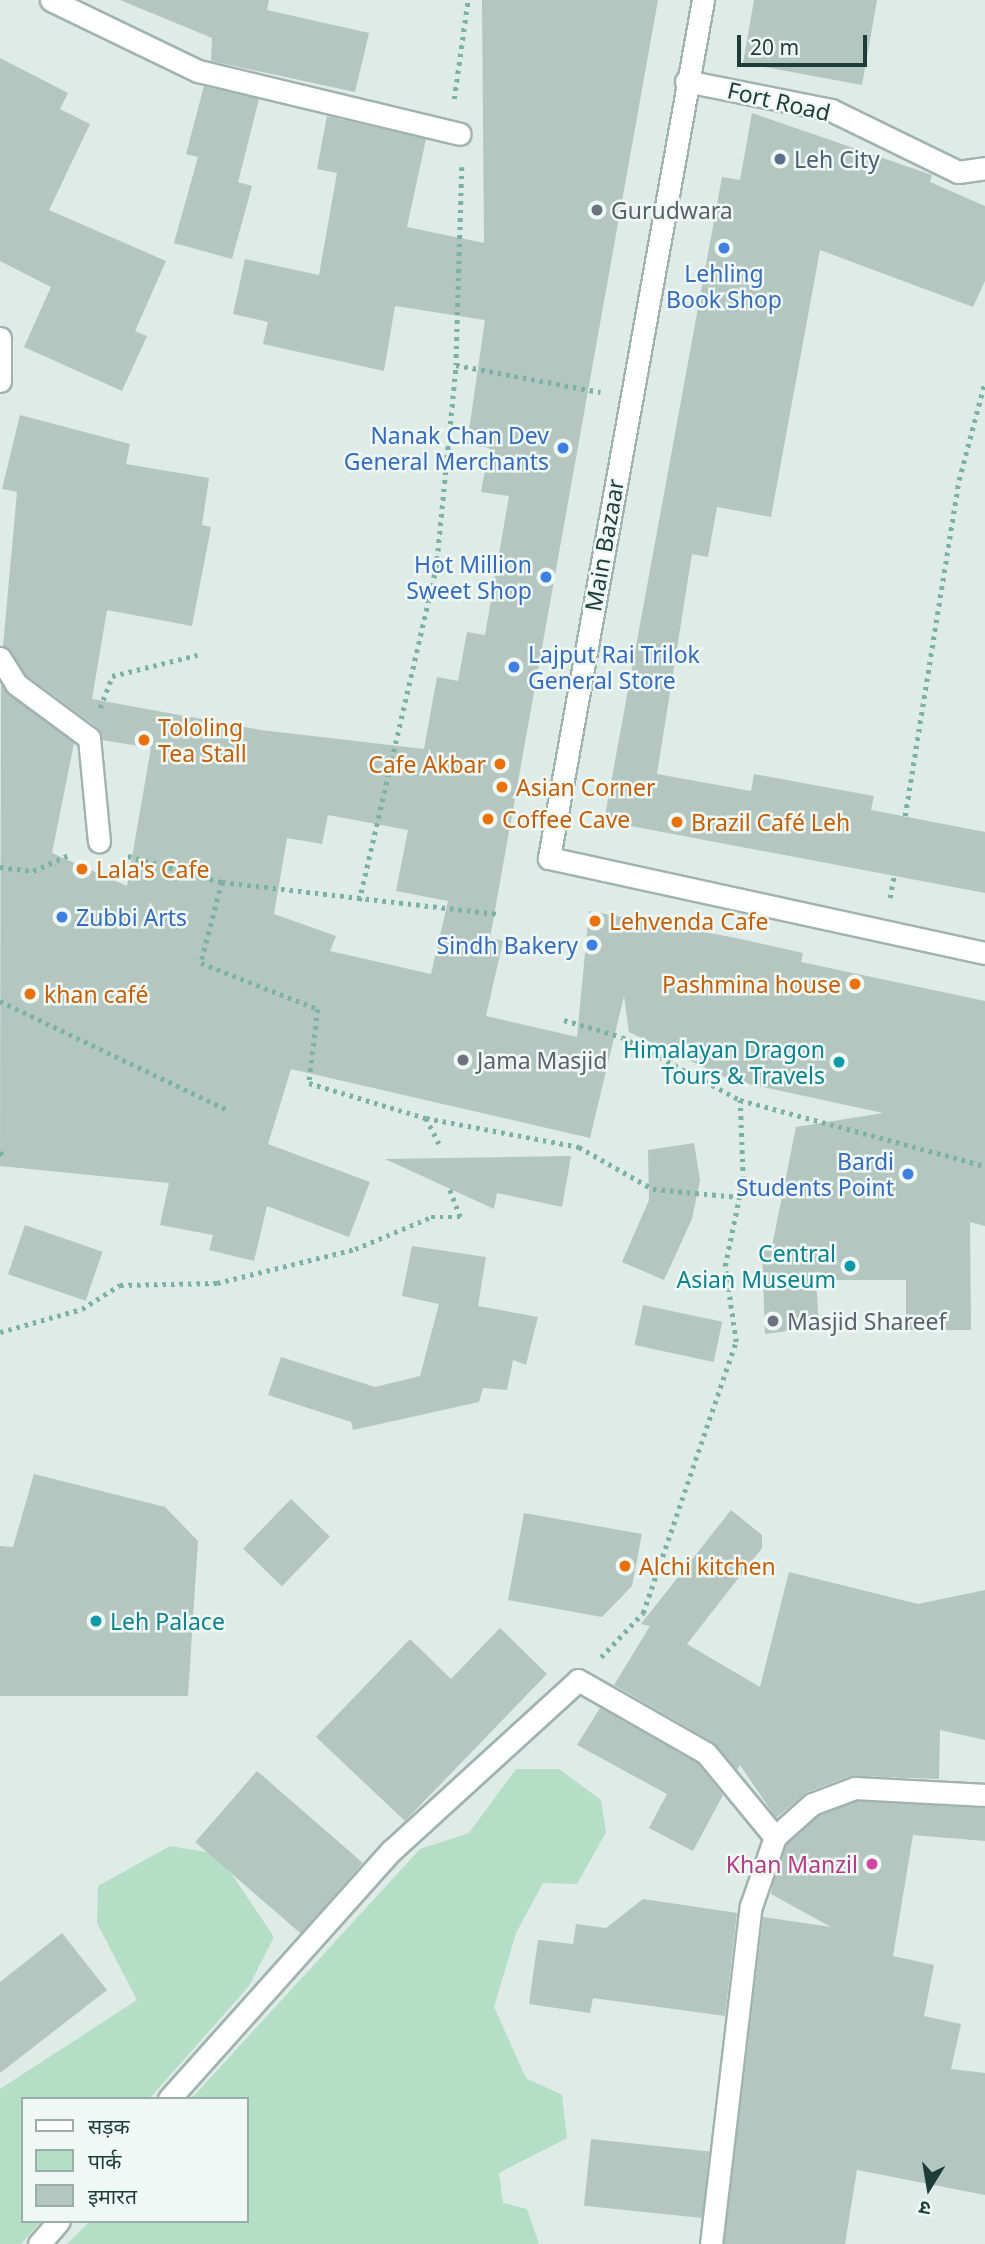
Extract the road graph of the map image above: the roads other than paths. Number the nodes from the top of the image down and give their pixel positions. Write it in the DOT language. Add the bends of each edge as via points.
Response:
graph roads {
  1 [pos="51,0"];
  2 [pos="703,0"];
  3 [pos="686,81"];
  4 [pos="460,134"];
  5 [pos="985,168"];
  6 [pos="0,338"];
  7 [pos="0,381"];
  8 [pos="0,658"];
  9 [pos="99,842"];
  10 [pos="985,953"];
  11 [pos="985,1796"];
  12 [pos="775,1837"];
  13 [pos="171,2097"];
  14 [pos="57,2223"];
  15 [pos="39,2244"];
  16 [pos="712,2244"];
  1 -- 4 [label="street" via="198,71"];
  2 -- 3 [label="street, Main Bazaar"];
  3 -- 5 [label="street, Fort Road" via="831,110 958,172"];
  3 -- 10 [label="street, Main Bazaar" via="549,858"];
  6 -- 7 [label="street"];
  8 -- 9 [label="street" via="16,684 89,738"];
  11 -- 12 [label="street" via="855,1788 813,1804"];
  12 -- 13 [label="street" via="706,1753 578,1680 391,1851"];
  12 -- 16 [label="street" via="751,1906"];
  14 -- 15 [label="street"];
}
